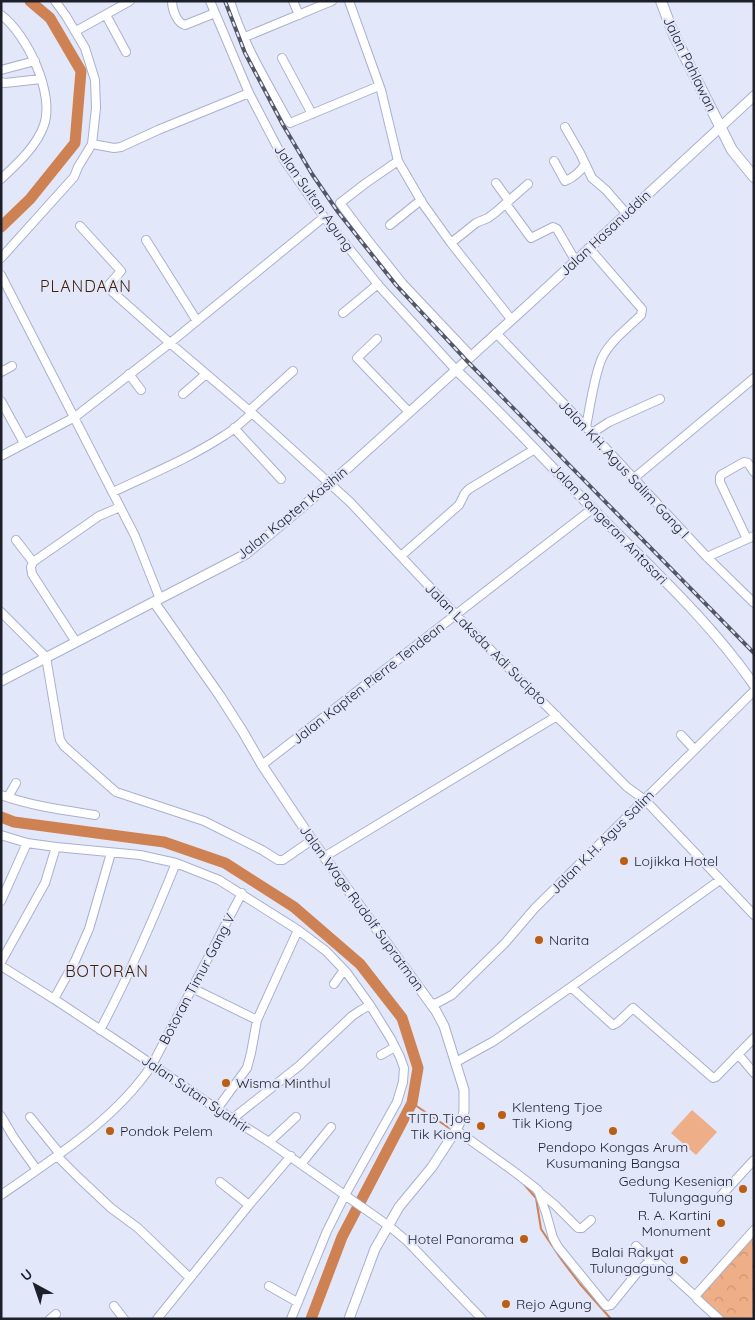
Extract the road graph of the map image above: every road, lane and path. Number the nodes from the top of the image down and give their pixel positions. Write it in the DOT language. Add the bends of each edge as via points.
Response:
graph roads {
  1 [pos="55,1"];
  2 [pos="130,1"];
  3 [pos="172,1"];
  4 [pos="210,1"];
  5 [pos="230,1"];
  6 [pos="293,1"];
  7 [pos="332,1"];
  8 [pos="349,1"];
  9 [pos="661,1"];
  10 [pos="215,13"];
  11 [pos="1,15"];
  12 [pos="106,15"];
  13 [pos="299,15"];
  14 [pos="76,31"];
  15 [pos="245,37"];
  16 [pos="126,52"];
  17 [pos="282,58"];
  18 [pos="35,61"];
  19 [pos="1,70"];
  20 [pos="41,79"];
  21 [pos="1,82"];
  22 [pos="381,91"];
  23 [pos="249,93"];
  24 [pos="754,96"];
  25 [pos="312,114"];
  26 [pos="720,126"];
  27 [pos="565,127"];
  28 [pos="92,144"];
  29 [pos="398,161"];
  30 [pos="554,161"];
  31 [pos="585,164"];
  32 [pos="754,177"];
  33 [pos="1,179"];
  34 [pos="496,183"];
  35 [pos="528,184"];
  36 [pos="421,200"];
  37 [pos="508,203"];
  38 [pos="626,213"];
  39 [pos="324,217"];
  40 [pos="390,225"];
  41 [pos="80,226"];
  42 [pos="146,240"];
  43 [pos="451,243"];
  44 [pos="589,248"];
  45 [pos="1,258"];
  46 [pos="576,260"];
  47 [pos="1,275"];
  48 [pos="378,284"];
  49 [pos="343,314"];
  50 [pos="511,319"];
  51 [pos="196,321"];
  52 [pos="496,333"];
  53 [pos="378,339"];
  54 [pos="170,343"];
  55 [pos="470,356"];
  56 [pos="12,366"];
  57 [pos="456,370"];
  58 [pos="293,371"];
  59 [pos="1,372"];
  60 [pos="129,374"];
  61 [pos="206,374"];
  62 [pos="754,378"];
  63 [pos="141,390"];
  64 [pos="183,394"];
  65 [pos="660,399"];
  66 [pos="1,401"];
  67 [pos="251,412"];
  68 [pos="409,412"];
  69 [pos="75,417"];
  70 [pos="234,428"];
  71 [pos="589,430"];
  72 [pos="24,443"];
  73 [pos="535,449"];
  74 [pos="1,456"];
  75 [pos="754,472"];
  76 [pos="281,479"];
  77 [pos="633,479"];
  78 [pos="329,484"];
  79 [pos="114,492"];
  80 [pos="120,507"];
  81 [pos="592,509"];
  82 [pos="750,537"];
  83 [pos="16,540"];
  84 [pos="400,556"];
  85 [pos="707,557"];
  86 [pos="33,562"];
  87 [pos="157,600"];
  88 [pos="754,603"];
  89 [pos="1,612"];
  90 [pos="456,615"];
  91 [pos="76,642"];
  92 [pos="46,657"];
  93 [pos="1,681"];
  94 [pos="754,685"];
  95 [pos="754,691"];
  96 [pos="557,716"];
  97 [pos="681,735"];
  98 [pos="694,749"];
  99 [pos="262,765"];
  100 [pos="16,783"];
  101 [pos="4,796"];
  102 [pos="645,800"];
  103 [pos="95,814"];
  104 [pos="1,835"];
  105 [pos="312,840"];
  106 [pos="28,843"];
  107 [pos="56,847"];
  108 [pos="110,853"];
  109 [pos="324,857"];
  110 [pos="176,863"];
  111 [pos="720,880"];
  112 [pos="242,893"];
  113 [pos="1,901"];
  114 [pos="754,915"];
  115 [pos="298,930"];
  116 [pos="1,962"];
  117 [pos="1,966"];
  118 [pos="344,970"];
  119 [pos="334,984"];
  120 [pos="192,988"];
  121 [pos="571,988"];
  122 [pos="54,999"];
  123 [pos="431,1004"];
  124 [pos="370,1005"];
  125 [pos="257,1020"];
  126 [pos="100,1030"];
  127 [pos="754,1038"];
  128 [pos="395,1047"];
  129 [pos="738,1054"];
  130 [pos="381,1055"];
  131 [pos="456,1062"];
  132 [pos="152,1065"];
  133 [pos="754,1073"];
  134 [pos="217,1109"];
  135 [pos="1,1116"];
  136 [pos="30,1117"];
  137 [pos="296,1117"];
  138 [pos="232,1119"];
  139 [pos="331,1127"];
  140 [pos="456,1130"];
  141 [pos="269,1142"];
  142 [pos="59,1155"];
  143 [pos="290,1156"];
  144 [pos="754,1160"];
  145 [pos="301,1164"];
  146 [pos="36,1170"];
  147 [pos="220,1182"];
  148 [pos="538,1190"];
  149 [pos="1,1195"];
  150 [pos="346,1196"];
  151 [pos="718,1199"];
  152 [pos="249,1205"];
  153 [pos="591,1220"];
  154 [pos="389,1226"];
  155 [pos="754,1230"];
  156 [pos="636,1246"];
  157 [pos="650,1260"];
  158 [pos="190,1278"];
  159 [pos="269,1286"];
  160 [pos="696,1297"];
  161 [pos="297,1302"];
  162 [pos="114,1306"];
  163 [pos="124,1319"];
  164 [pos="157,1319"];
  165 [pos="290,1319"];
  166 [pos="349,1319"];
  167 [pos="482,1319"];
  168 [pos="719,1319"];
  1 -- 14 [label="street"];
  2 -- 12 [label="street"];
  3 -- 10 [label="street" via="172,8 185,26"];
  4 -- 10 [label="street, Jalan Sultan Agung"];
  5 -- 15 [label="street"];
  6 -- 13 [label="street"];
  7 -- 13 [label="street"];
  8 -- 22 [label="street"];
  9 -- 26 [label="highway, Jalan Pahlawan" via="672,33"];
  10 -- 23 [label="street, Jalan Sultan Agung"];
  11 -- 18 [label="street" via="15,28"];
  12 -- 14 [label="street"];
  12 -- 16 [label="street"];
  13 -- 15 [label="street"];
  14 -- 28 [label="street" via="95,80"];
  15 -- 25 [label="street" via="288,121 292,123"];
  17 -- 25 [label="street"];
  18 -- 19 [label="street"];
  18 -- 20 [label="street"];
  20 -- 21 [label="street"];
  20 -- 33 [label="street" via="46,102 44,126 22,158"];
  22 -- 25 [label="street"];
  22 -- 29 [label="street"];
  23 -- 28 [label="street" via="121,147"];
  23 -- 39 [label="street, Jalan Sultan Agung" via="284,160"];
  24 -- 26 [label="main road, Jalan Hasanuddin"];
  26 -- 32 [label="highway, Jalan Pahlawan" via="732,150"];
  26 -- 38 [label="main road, Jalan Hasanuddin"];
  27 -- 31 [label="street"];
  28 -- 45 [label="street" via="74,177"];
  29 -- 36 [label="street"];
  29 -- 55 [label="street" via="340,203 403,284"];
  30 -- 31 [label="street" via="565,181"];
  31 -- 38 [label="street" via="592,178"];
  34 -- 37 [label="street"];
  35 -- 37 [label="street"];
  36 -- 40 [label="street"];
  36 -- 43 [label="street"];
  37 -- 43 [label="street" via="468,228"];
  37 -- 46 [label="street" via="531,238 553,227 558,229"];
  38 -- 44 [label="main road, Jalan Hasanuddin"];
  39 -- 48 [label="street, Jalan Sultan Agung"];
  39 -- 51 [label="street"];
  41 -- 54 [label="street, Jalan Laksda. Adi Sucipto" via="121,271 107,287"];
  42 -- 51 [label="street"];
  43 -- 50 [label="street"];
  44 -- 46 [label="main road, Jalan Hasanuddin"];
  44 -- 71 [label="street" via="643,312 602,357"];
  46 -- 50 [label="main road, Jalan Hasanuddin"];
  47 -- 69 [label="street"];
  48 -- 49 [label="street"];
  48 -- 57 [label="street, Jalan Sultan Agung"];
  50 -- 52 [label="main road, Jalan Hasanuddin"];
  51 -- 54 [label="street"];
  52 -- 55 [label="main road, Jalan Hasanuddin"];
  52 -- 71 [label="street, Jalan KH. Agus Salim Gang I"];
  53 -- 68 [label="street" via="357,358"];
  54 -- 60 [label="street"];
  54 -- 61 [label="street, Jalan Laksda. Adi Sucipto"];
  55 -- 57 [label="main road, Jalan Hasanuddin"];
  56 -- 59 [label="street"];
  57 -- 68 [label="main road, Jalan Kapten Kasihin"];
  57 -- 73 [label="main road, Jalan Pangeran Antasari"];
  58 -- 67 [label="street"];
  60 -- 63 [label="street"];
  60 -- 69 [label="street"];
  61 -- 64 [label="street"];
  61 -- 67 [label="street, Jalan Laksda. Adi Sucipto"];
  62 -- 77 [label="street"];
  65 -- 71 [label="street"];
  66 -- 72 [label="street"];
  67 -- 70 [label="street"];
  67 -- 78 [label="street, Jalan Laksda. Adi Sucipto"];
  68 -- 78 [label="main road, Jalan Kapten Kasihin"];
  69 -- 72 [label="street"];
  69 -- 79 [label="street"];
  70 -- 76 [label="street"];
  70 -- 79 [label="street" via="188,457"];
  71 -- 77 [label="street, Jalan KH. Agus Salim Gang I"];
  72 -- 74 [label="street"];
  73 -- 81 [label="main road, Jalan Pangeran Antasari"];
  73 -- 84 [label="street" via="469,488 459,506"];
  75 -- 82 [label="street" via="744,462 720,477"];
  77 -- 85 [label="street, Jalan KH. Agus Salim Gang I"];
  78 -- 84 [label="street, Jalan Laksda. Adi Sucipto"];
  78 -- 87 [label="main road, Jalan Kapten Kasihin" via="246,554"];
  79 -- 80 [label="street"];
  80 -- 86 [label="street" via="99,516"];
  80 -- 87 [label="street" via="135,536"];
  81 -- 90 [label="street, Jalan Kapten Pierre Tendean"];
  81 -- 94 [label="main road, Jalan Pangeran Antasari" via="709,627"];
  82 -- 85 [label="street"];
  83 -- 86 [label="street"];
  84 -- 90 [label="street, Jalan Laksda. Adi Sucipto"];
  85 -- 88 [label="street, Jalan KH. Agus Salim Gang I"];
  86 -- 91 [label="street" via="32,574"];
  87 -- 91 [label="main road, Jalan Kapten Kasihin"];
  87 -- 99 [label="main road, Jalan Wage Rudolf Supratman"];
  89 -- 92 [label="street"];
  90 -- 96 [label="street, Jalan Laksda. Adi Sucipto"];
  90 -- 99 [label="street, Jalan Kapten Pierre Tendean"];
  91 -- 92 [label="main road, Jalan Kapten Kasihin"];
  92 -- 93 [label="main road, Jalan Kapten Kasihin"];
  92 -- 105 [label="street" via="54,729 64,746 116,792 204,821 278,860 283,860"];
  95 -- 98 [label="street, Jalan K.H. Agus Salim"];
  96 -- 102 [label="street, Jalan Laksda. Adi Sucipto" via="627,787"];
  96 -- 109 [label="street"];
  97 -- 98 [label="street"];
  98 -- 102 [label="street, Jalan K.H. Agus Salim"];
  99 -- 105 [label="main road, Jalan Wage Rudolf Supratman"];
  100 -- 101 [label="street"];
  101 -- 103 [label="street" via="39,806"];
  102 -- 111 [label="street, Jalan Laksda. Adi Sucipto"];
  102 -- 123 [label="street, Jalan K.H. Agus Salim" via="452,995"];
  104 -- 106 [label="street"];
  105 -- 109 [label="main road, Jalan Wage Rudolf Supratman"];
  106 -- 107 [label="street"];
  106 -- 113 [label="street"];
  107 -- 108 [label="street"];
  107 -- 116 [label="street" via="45,883"];
  108 -- 110 [label="street" via="140,855"];
  108 -- 122 [label="street" via="89,929"];
  109 -- 123 [label="main road, Jalan Wage Rudolf Supratman"];
  110 -- 112 [label="street"];
  110 -- 126 [label="street" via="141,948"];
  111 -- 114 [label="street, Jalan Laksda. Adi Sucipto"];
  111 -- 121 [label="street"];
  112 -- 115 [label="street"];
  112 -- 120 [label="street, Botoran Timur Gang V"];
  115 -- 118 [label="street" via="326,951"];
  115 -- 125 [label="street"];
  117 -- 122 [label="street, Jalan Sutan Syahrir"];
  118 -- 119 [label="street"];
  118 -- 124 [label="street"];
  120 -- 125 [label="street"];
  120 -- 132 [label="street, Botoran Timur Gang V"];
  121 -- 129 [label="street" via="613,1025 633,1008 713,1078"];
  121 -- 131 [label="street" via="494,1041"];
  122 -- 126 [label="street, Jalan Sutan Syahrir"];
  123 -- 131 [label="main road, Jalan Wage Rudolf Supratman" via="444,1026"];
  124 -- 128 [label="street"];
  124 -- 138 [label="street" via="352,1016 299,1066"];
  125 -- 134 [label="street" via="248,1068"];
  126 -- 132 [label="street, Jalan Sutan Syahrir"];
  127 -- 129 [label="street"];
  128 -- 130 [label="street"];
  128 -- 150 [label="street" via="404,1068 404,1082 390,1116"];
  129 -- 133 [label="street"];
  131 -- 140 [label="main road, Jalan Wage Rudolf Supratman" via="465,1098 464,1111"];
  132 -- 134 [label="street, Jalan Sutan Syahrir"];
  132 -- 142 [label="street, Botoran Timur Gang V" via="113,1110"];
  134 -- 138 [label="street, Jalan Sutan Syahrir"];
  135 -- 146 [label="street"];
  136 -- 142 [label="street"];
  137 -- 141 [label="street"];
  138 -- 141 [label="street, Jalan Sutan Syahrir"];
  139 -- 145 [label="street"];
  140 -- 148 [label="street"];
  140 -- 154 [label="main road, Jalan Wage Rudolf Supratman" via="432,1167 399,1207"];
  141 -- 143 [label="street, Jalan Sutan Syahrir"];
  142 -- 146 [label="street, Botoran Timur Gang V"];
  142 -- 158 [label="street" via="111,1208 138,1228"];
  143 -- 145 [label="street, Jalan Sutan Syahrir"];
  143 -- 152 [label="street"];
  144 -- 151 [label="street"];
  145 -- 150 [label="street, Jalan Sutan Syahrir"];
  146 -- 149 [label="street, Botoran Timur Gang V"];
  147 -- 152 [label="street"];
  148 -- 153 [label="street" via="578,1228"];
  148 -- 157 [label="street" via="553,1238 606,1306 611,1305"];
  150 -- 154 [label="street, Jalan Sutan Syahrir"];
  150 -- 161 [label="street" via="327,1231"];
  152 -- 158 [label="street"];
  154 -- 166 [label="main road, Jalan Wage Rudolf Supratman" via="375,1249"];
  154 -- 167 [label="street, Jalan Sutan Syahrir"];
  155 -- 160 [label="street" via="696,1293"];
  156 -- 157 [label="street"];
  157 -- 160 [label="street" via="654,1258"];
  158 -- 164 [label="street"];
  159 -- 161 [label="street"];
  160 -- 168 [label="street"];
  161 -- 165 [label="street"];
  162 -- 163 [label="street"];
}
